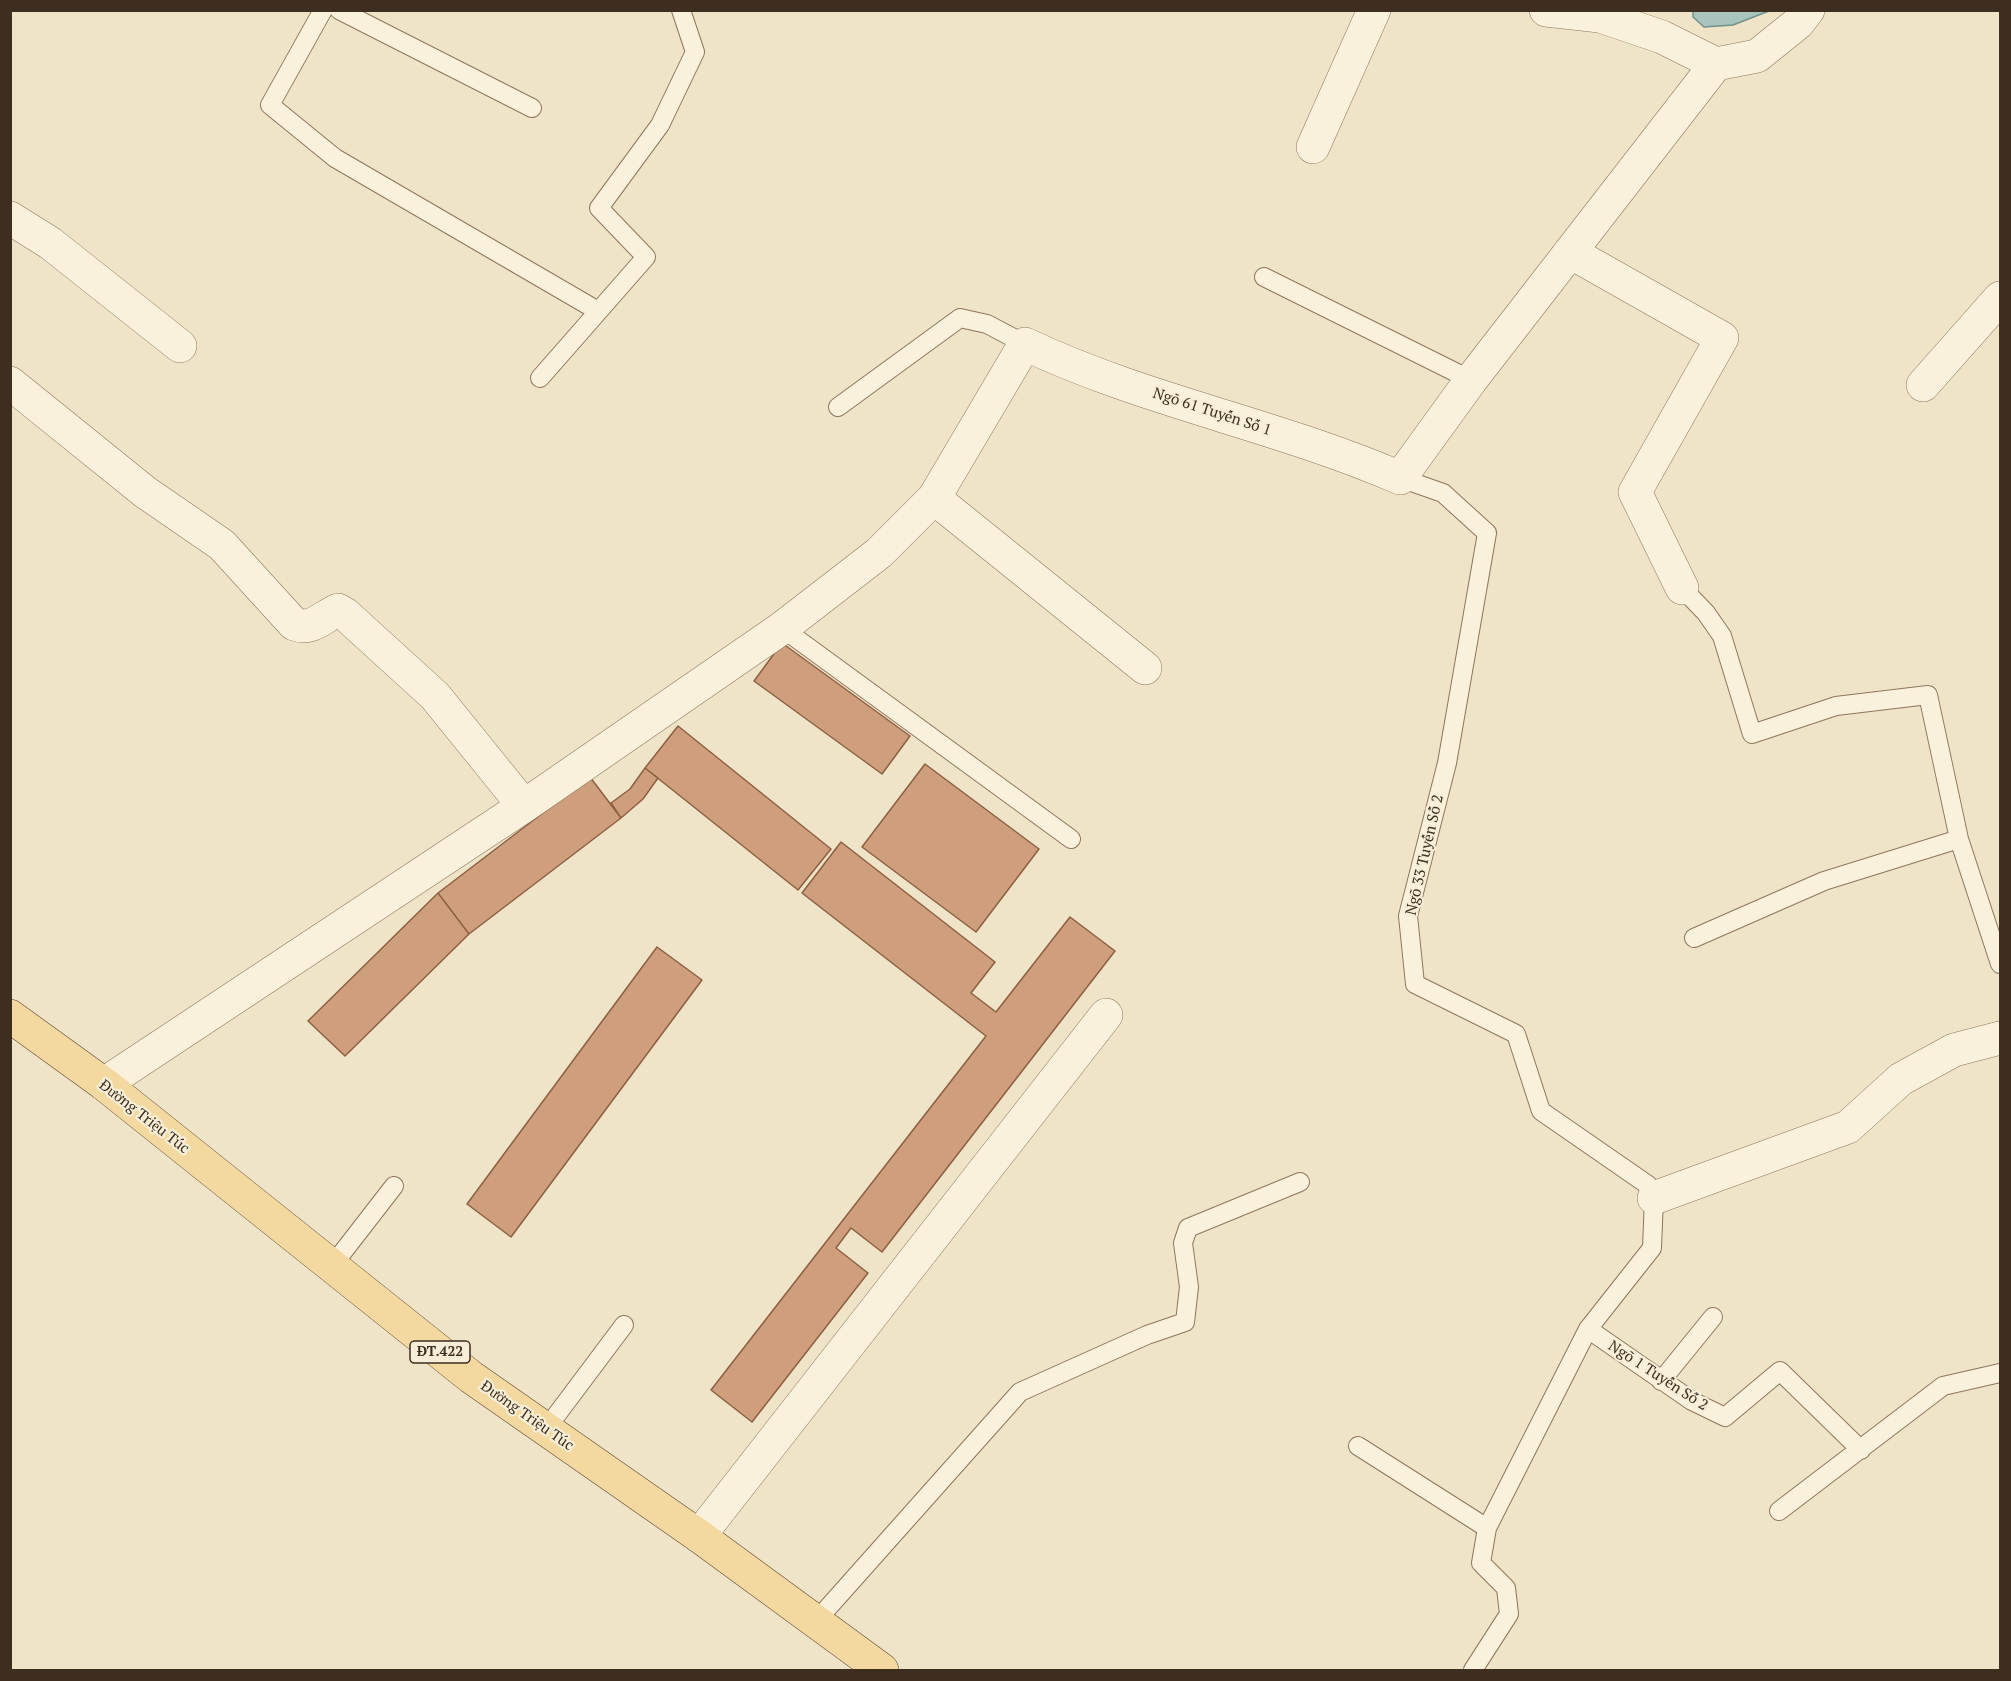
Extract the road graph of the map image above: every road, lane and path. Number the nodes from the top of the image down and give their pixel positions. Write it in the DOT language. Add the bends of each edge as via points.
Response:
graph roads {
  1 [pos="322,10"];
  2 [pos="339,10"];
  3 [pos="681,10"];
  4 [pos="1374,10"];
  5 [pos="1546,10"];
  6 [pos="1808,10"];
  7 [pos="1716,64"];
  8 [pos="532,108"];
  9 [pos="1313,147"];
  10 [pos="10,218"];
  11 [pos="1570,252"];
  12 [pos="1263,277"];
  13 [pos="2001,298"];
  14 [pos="598,311"];
  15 [pos="1025,344"];
  16 [pos="180,346"];
  17 [pos="540,378"];
  18 [pos="1471,380"];
  19 [pos="10,383"];
  20 [pos="1923,385"];
  21 [pos="838,407"];
  22 [pos="1400,478"];
  23 [pos="934,498"];
  24 [pos="1682,588"];
  25 [pos="782,628"];
  26 [pos="1145,668"];
  27 [pos="524,806"];
  28 [pos="1071,839"];
  29 [pos="1959,839"];
  30 [pos="1694,938"];
  31 [pos="2001,964"];
  32 [pos="1106,1015"];
  33 [pos="10,1016"];
  34 [pos="2001,1038"];
  35 [pos="104,1084"];
  36 [pos="1300,1182"];
  37 [pos="394,1186"];
  38 [pos="1654,1198"];
  39 [pos="332,1266"];
  40 [pos="1713,1317"];
  41 [pos="624,1325"];
  42 [pos="1588,1329"];
  43 [pos="2001,1373"];
  44 [pos="1661,1381"];
  45 [pos="546,1429"];
  46 [pos="1358,1446"];
  47 [pos="1861,1450"];
  48 [pos="1779,1510"];
  49 [pos="1487,1528"];
  50 [pos="699,1536"];
  51 [pos="817,1620"];
  52 [pos="882,1671"];
  53 [pos="1473,1671"];
  1 -- 14 [label="lane" via="270,105 335,158"];
  2 -- 8 [label="lane"];
  3 -- 14 [label="lane" via="695,52 660,125 599,208 646,257"];
  4 -- 9 [label="street"];
  5 -- 7 [label="street" via="1600,16 1662,37"];
  6 -- 7 [label="street" via="1757,56"];
  7 -- 11 [label="street"];
  10 -- 16 [label="street" via="50,243"];
  11 -- 18 [label="street"];
  11 -- 24 [label="street" via="1722,338 1635,492"];
  12 -- 18 [label="lane"];
  13 -- 20 [label="street"];
  14 -- 17 [label="lane"];
  15 -- 21 [label="lane" via="987,324 960,318"];
  15 -- 22 [label="street, Ngõ 61 Tuyến Số 1" via="1187,405 1344,454"];
  15 -- 23 [label="street"];
  18 -- 22 [label="street"];
  19 -- 27 [label="street" via="146,492 222,545 294,624 303,628 338,610 345,614 435,696"];
  22 -- 38 [label="lane, Ngõ 33 Tuyến Số 2" via="1443,493 1487,533 1447,763 1408,916 1415,984 1516,1034 1541,1111 1648,1185"];
  23 -- 25 [label="street" via="879,553"];
  23 -- 26 [label="street"];
  24 -- 29 [label="lane" via="1722,636 1752,734 1836,706 1928,695"];
  25 -- 27 [label="street"];
  25 -- 28 [label="lane"];
  27 -- 35 [label="street"];
  29 -- 30 [label="lane" via="1824,881"];
  29 -- 31 [label="lane"];
  32 -- 50 [label="street"];
  33 -- 35 [label="main road, Đường Triệu Túc / ĐT.422"];
  34 -- 38 [label="street" via="1954,1050 1901,1079 1848,1127"];
  35 -- 39 [label="main road, Đường Triệu Túc / ĐT.422"];
  36 -- 51 [label="lane" via="1188,1228 1183,1243 1189,1287 1185,1322 1020,1392"];
  37 -- 39 [label="lane"];
  38 -- 42 [label="lane" via="1653,1248"];
  39 -- 45 [label="main road, Đường Triệu Túc / ĐT.422" via="471,1377"];
  40 -- 44 [label="lane"];
  41 -- 45 [label="lane"];
  42 -- 44 [label="lane, Ngõ 1 Tuyến Số 2"];
  42 -- 49 [label="lane"];
  43 -- 47 [label="lane" via="1943,1386"];
  44 -- 47 [label="lane, Ngõ 1 Tuyến Số 2" via="1725,1417 1780,1371"];
  45 -- 50 [label="main road, Đường Triệu Túc / ĐT.422"];
  46 -- 49 [label="lane"];
  47 -- 48 [label="lane"];
  49 -- 53 [label="lane" via="1481,1563 1506,1588 1509,1614"];
  50 -- 51 [label="main road, Đường Triệu Túc / ĐT.422"];
  51 -- 52 [label="main road, Đường Triệu Túc / ĐT.422"];
}
